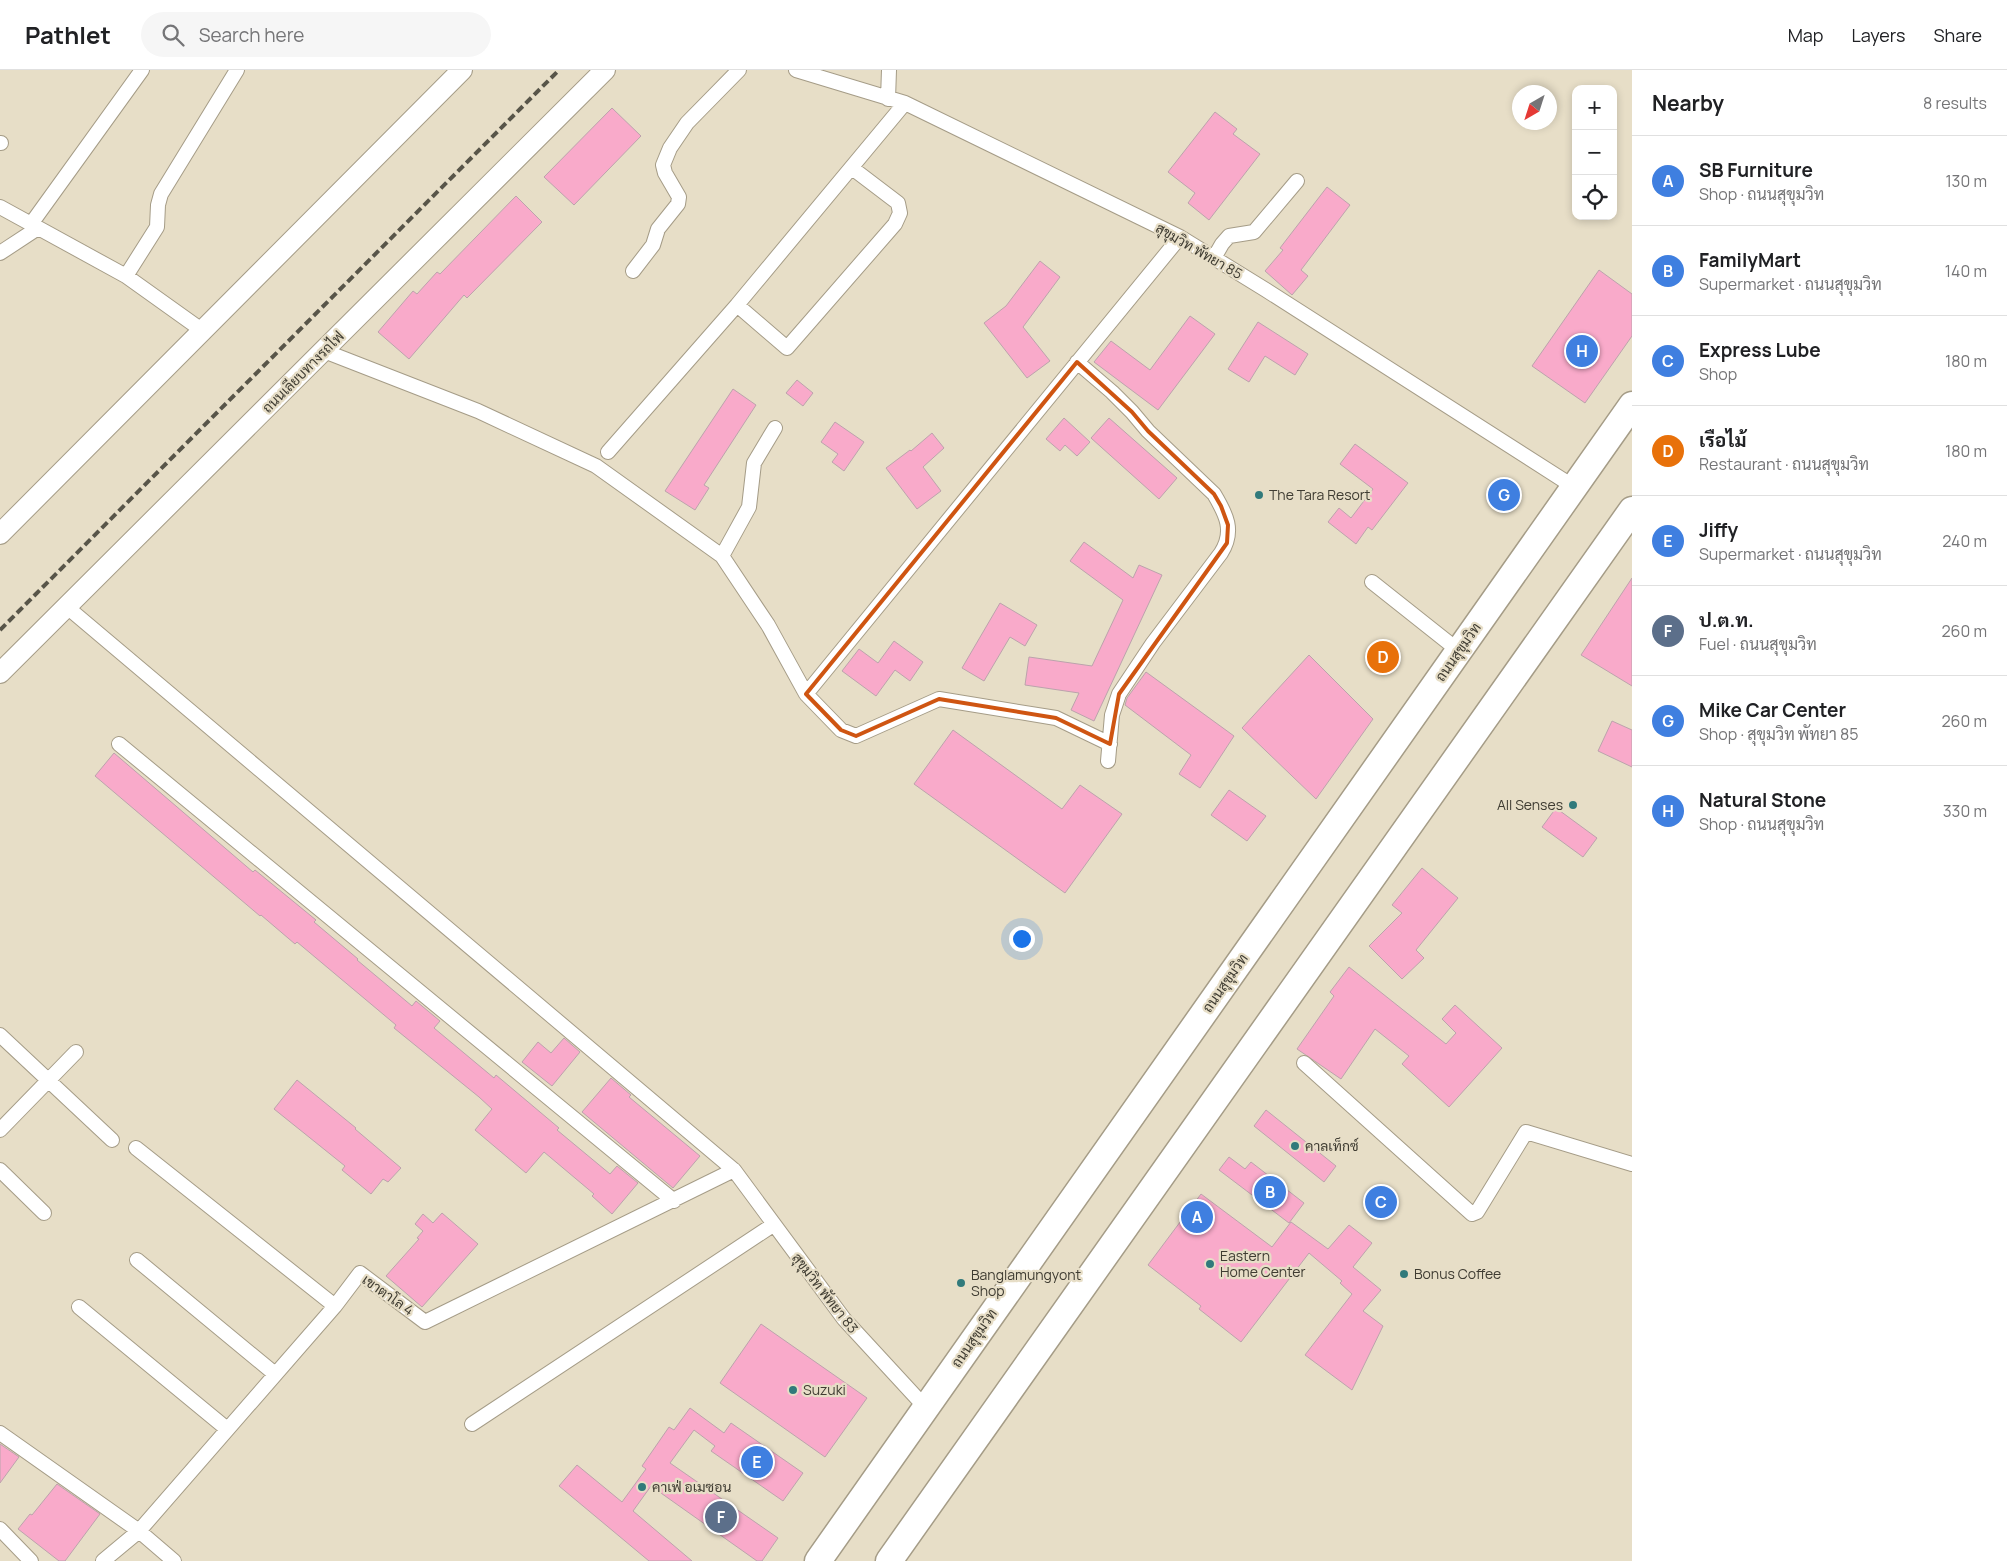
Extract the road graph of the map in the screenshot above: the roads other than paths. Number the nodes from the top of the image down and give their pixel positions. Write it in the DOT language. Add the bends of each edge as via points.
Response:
graph roads {
  1 [pos="142,70"];
  2 [pos="237,70"];
  3 [pos="462,70"];
  4 [pos="605,70"];
  5 [pos="739,70"];
  6 [pos="796,70"];
  7 [pos="889,70"];
  8 [pos="888,99"];
  9 [pos="904,103"];
  10 [pos="852,168"];
  11 [pos="1297,180"];
  12 [pos="0,207"];
  13 [pos="35,226"];
  14 [pos="1180,237"];
  15 [pos="0,253"];
  16 [pos="1214,258"];
  17 [pos="633,271"];
  18 [pos="126,276"];
  19 [pos="737,305"];
  20 [pos="203,332"];
  21 [pos="324,351"];
  22 [pos="1077,362"];
  23 [pos="1632,405"];
  24 [pos="775,428"];
  25 [pos="608,452"];
  26 [pos="1574,486"];
  27 [pos="1632,510"];
  28 [pos="0,534"];
  29 [pos="722,556"];
  30 [pos="1372,582"];
  31 [pos="67,607"];
  32 [pos="1458,651"];
  33 [pos="0,673"];
  34 [pos="806,694"];
  35 [pos="118,744"];
  36 [pos="1110,744"];
  37 [pos="1108,762"];
  38 [pos="0,1035"];
  39 [pos="76,1052"];
  40 [pos="1304,1063"];
  41 [pos="48,1080"];
  42 [pos="0,1130"];
  43 [pos="112,1140"];
  44 [pos="136,1148"];
  45 [pos="1632,1164"];
  46 [pos="0,1170"];
  47 [pos="734,1170"];
  48 [pos="674,1201"];
  49 [pos="44,1212"];
  50 [pos="773,1225"];
  51 [pos="137,1260"];
  52 [pos="335,1306"];
  53 [pos="79,1307"];
  54 [pos="276,1374"];
  55 [pos="926,1408"];
  56 [pos="472,1424"];
  57 [pos="226,1429"];
  58 [pos="0,1433"];
  59 [pos="0,1529"];
  60 [pos="139,1531"];
  61 [pos="31,1561"];
  62 [pos="104,1561"];
  63 [pos="174,1561"];
  64 [pos="818,1561"];
  65 [pos="889,1561"];
  1 -- 13 [label="street"];
  2 -- 18 [label="street" via="161,194 157,227"];
  3 -- 20 [label="street"];
  4 -- 21 [label="street, ถนนเลียบทางรถไฟ"];
  5 -- 17 [label="street" via="687,123 670,148 663,165 679,197 678,204 658,229 653,245"];
  6 -- 8 [label="street, สุขุมวิท พัทยา 85"];
  7 -- 8 [label="street"];
  8 -- 9 [label="street, สุขุมวิท พัทยา 85"];
  9 -- 10 [label="street"];
  9 -- 14 [label="street, สุขุมวิท พัทยา 85"];
  10 -- 19 [label="street"];
  10 -- 19 [label="street" via="898,203 900,213 896,224 787,348"];
  11 -- 16 [label="street" via="1254,232 1229,236"];
  12 -- 13 [label="street"];
  13 -- 15 [label="street"];
  13 -- 18 [label="street"];
  14 -- 16 [label="street, สุขุมวิท พัทยา 85"];
  14 -- 22 [label="street"];
  16 -- 26 [label="street, สุขุมวิท พัทยา 85"];
  18 -- 20 [label="street"];
  19 -- 25 [label="street"];
  20 -- 28 [label="street"];
  21 -- 29 [label="street" via="478,411 596,466"];
  21 -- 31 [label="street, ถนนเลียบทางรถไฟ"];
  22 -- 34 [label="street"];
  22 -- 36 [label="street" via="1112,392 1214,494 1229,534 1228,543 1119,694 1112,715"];
  23 -- 26 [label="highway, ถนนสุขุมวิท"];
  24 -- 29 [label="street" via="754,463 749,507"];
  26 -- 32 [label="highway, ถนนสุขุมวิท"];
  27 -- 65 [label="highway"];
  29 -- 34 [label="street" via="768,625"];
  30 -- 32 [label="street"];
  31 -- 33 [label="street, ถนนเลียบทางรถไฟ"];
  31 -- 47 [label="street, สุขุมวิท พัทยา 83"];
  32 -- 55 [label="highway, ถนนสุขุมวิท"];
  34 -- 36 [label="street" via="841,730 856,736 939,699 1056,718"];
  35 -- 48 [label="street"];
  36 -- 37 [label="street"];
  38 -- 41 [label="street"];
  39 -- 41 [label="street"];
  40 -- 45 [label="street" via="1472,1214 1477,1212 1526,1132"];
  41 -- 42 [label="street"];
  41 -- 43 [label="street"];
  44 -- 52 [label="street"];
  46 -- 49 [label="street"];
  47 -- 48 [label="street, เขาตาโล 4"];
  47 -- 50 [label="street, สุขุมวิท พัทยา 83"];
  48 -- 52 [label="street, เขาตาโล 4" via="426,1322 360,1273"];
  50 -- 55 [label="street, สุขุมวิท พัทยา 83" via="844,1319"];
  50 -- 56 [label="street"];
  51 -- 54 [label="street"];
  52 -- 54 [label="street, เขาตาโล 4"];
  53 -- 57 [label="street"];
  54 -- 57 [label="street, เขาตาโล 4"];
  55 -- 64 [label="highway, ถนนสุขุมวิท"];
  57 -- 60 [label="street, เขาตาโล 4"];
  58 -- 60 [label="street"];
  59 -- 61 [label="street"];
  60 -- 62 [label="street, เขาตาโล 4"];
  60 -- 63 [label="street"];
}
